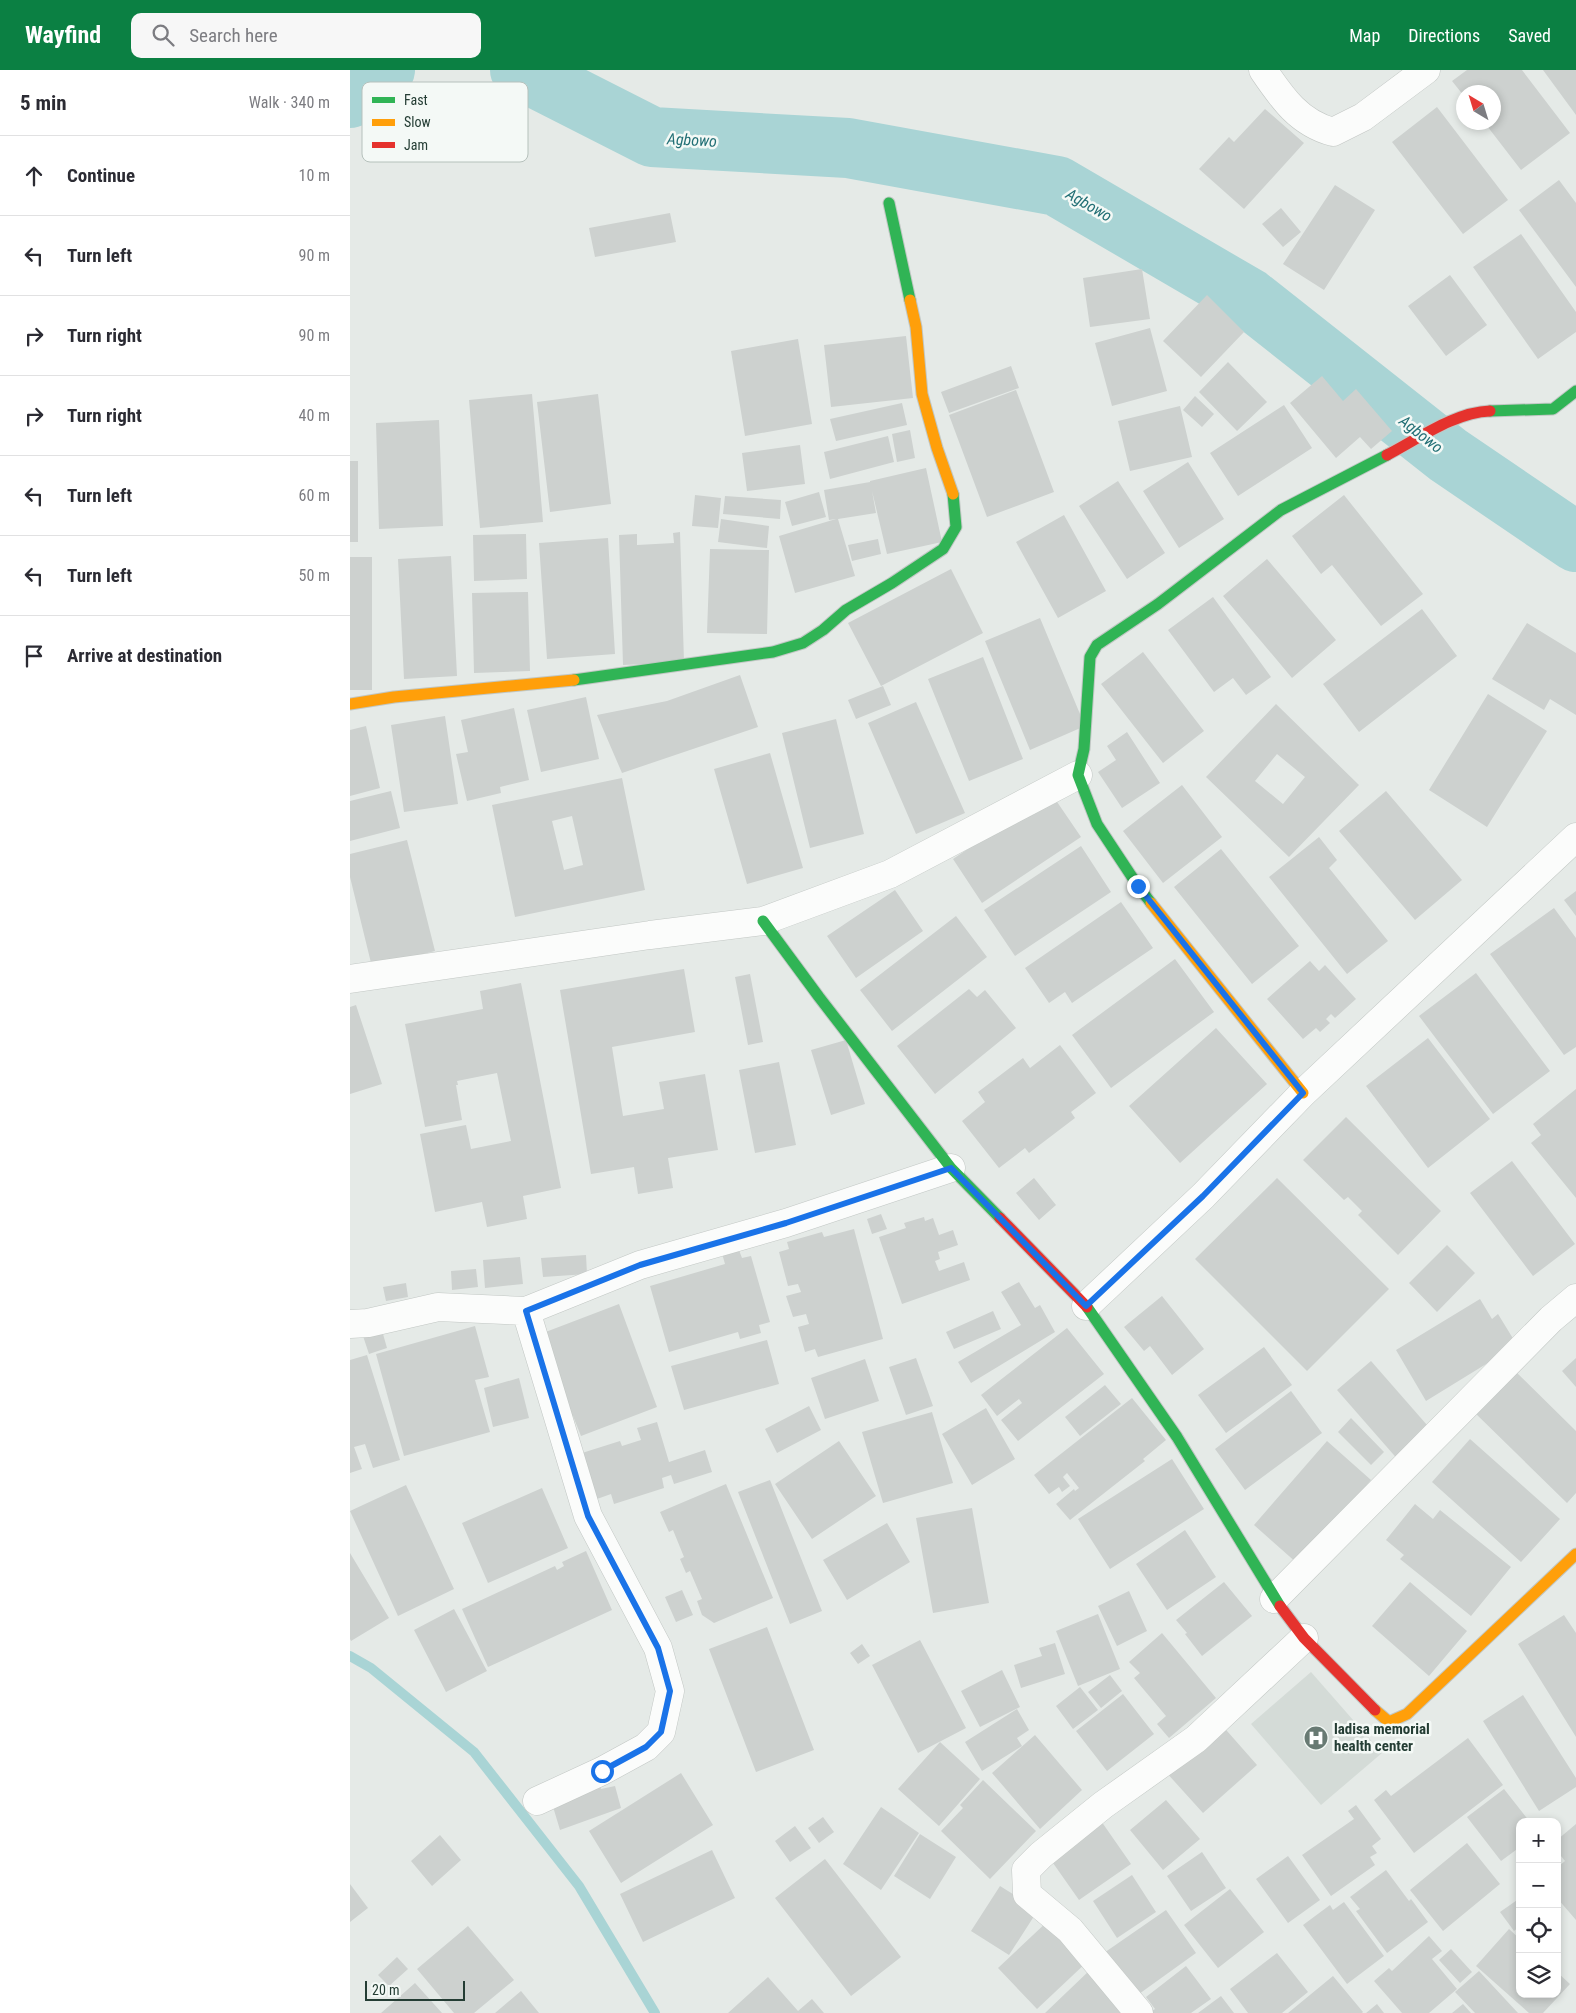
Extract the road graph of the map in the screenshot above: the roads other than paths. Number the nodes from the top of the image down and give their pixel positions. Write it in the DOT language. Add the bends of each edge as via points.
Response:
graph roads {
  1 [pos="1263,70"];
  2 [pos="1426,70"];
  3 [pos="889,203"];
  4 [pos="1576,391"];
  5 [pos="350,704"];
  6 [pos="1078,775"];
  7 [pos="1576,837"];
  8 [pos="763,920"];
  9 [pos="350,979"];
  10 [pos="1303,1093"];
  11 [pos="951,1168"];
  12 [pos="1576,1298"];
  13 [pos="1086,1306"];
  14 [pos="526,1311"];
  15 [pos="350,1324"];
  16 [pos="1576,1554"];
  17 [pos="1274,1599"];
  18 [pos="1304,1638"];
  19 [pos="537,1801"];
  20 [pos="1139,2013"];
  1 -- 2 [label="street" via="1295,112 1320,129 1333,132 1363,117"];
  3 -- 5 [label="street" via="916,327 922,394 953,494 956,527 943,549 846,610 803,644 773,652 600,677"];
  4 -- 6 [label="street" via="1553,409 1481,411 1440,425 1281,510 1158,604 1098,644 1089,664 1084,749"];
  6 -- 8 [label="street" via="890,874"];
  6 -- 10 [label="street" via="1097,824 1138,886"];
  7 -- 10 [label="street"];
  8 -- 9 [label="street"];
  8 -- 11 [label="street"];
  10 -- 13 [label="street" via="1203,1196"];
  11 -- 13 [label="street"];
  11 -- 14 [label="street" via="786,1223 640,1265"];
  12 -- 17 [label="street" via="1551,1319"];
  13 -- 17 [label="street" via="1177,1437"];
  14 -- 15 [label="street" via="438,1307"];
  14 -- 19 [label="street" via="588,1516 658,1648 670,1691 661,1732 646,1747"];
  16 -- 18 [label="street" via="1407,1714 1389,1722 1367,1704"];
  17 -- 18 [label="street"];
  18 -- 20 [label="street" via="1196,1739 1103,1806 1026,1870 1027,1894 1070,1930"];
}
